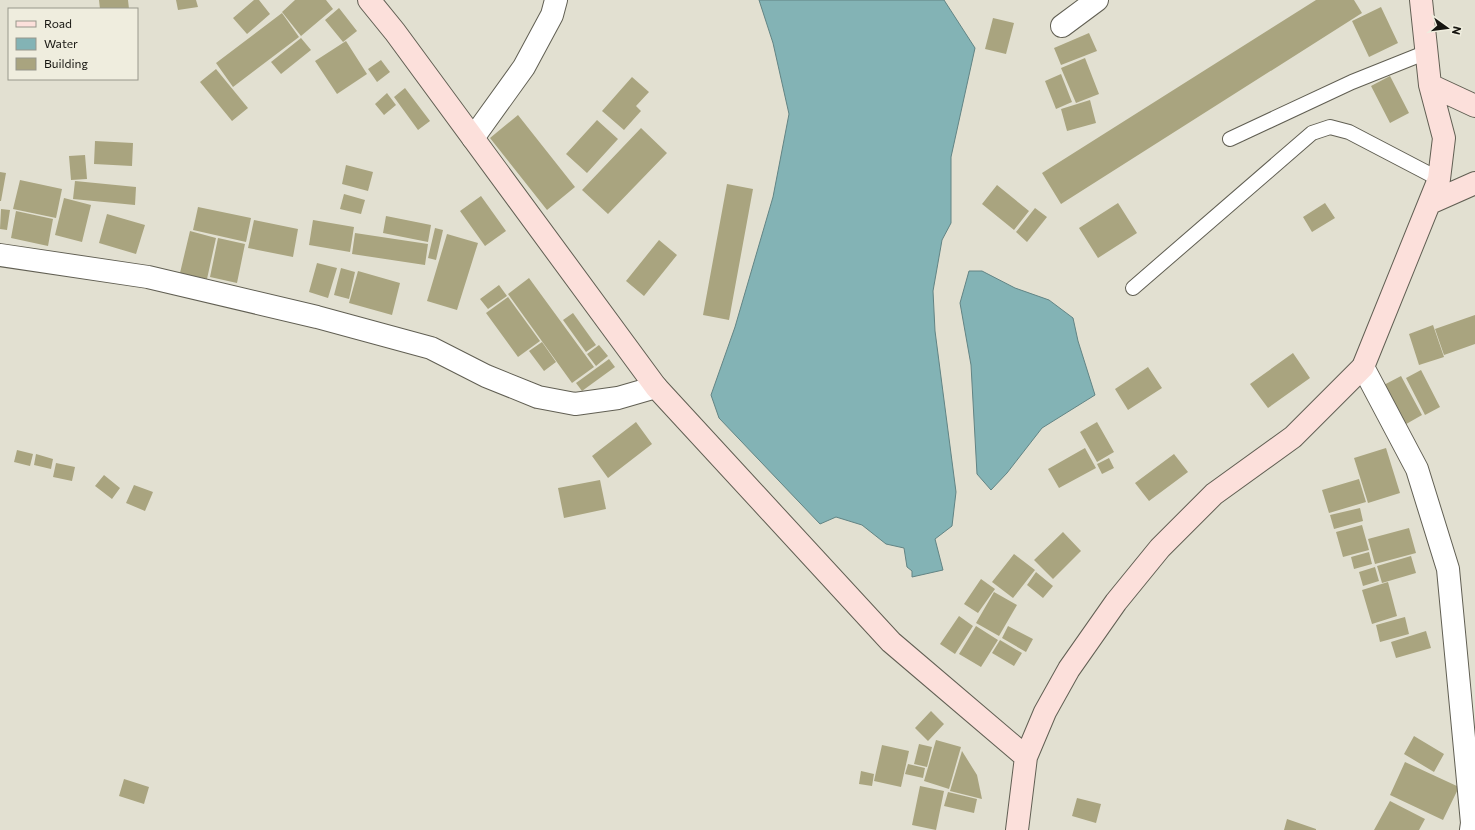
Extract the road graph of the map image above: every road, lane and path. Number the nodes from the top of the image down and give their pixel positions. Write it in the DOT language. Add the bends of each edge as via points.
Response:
graph roads {
  1 [pos="369,0"];
  2 [pos="556,0"];
  3 [pos="1097,0"];
  4 [pos="1421,0"];
  5 [pos="1062,26"];
  6 [pos="1427,52"];
  7 [pos="1430,85"];
  8 [pos="1475,106"];
  9 [pos="473,138"];
  10 [pos="1230,139"];
  11 [pos="1439,179"];
  12 [pos="1475,183"];
  13 [pos="1430,203"];
  14 [pos="0,255"];
  15 [pos="1133,288"];
  16 [pos="1363,366"];
  17 [pos="656,387"];
  18 [pos="1026,757"];
  19 [pos="1017,830"];
  20 [pos="1471,830"];
  1 -- 9 [label="main road"];
  2 -- 9 [label="street" via="552,15 524,67"];
  3 -- 5 [label="street"];
  4 -- 6 [label="main road"];
  6 -- 7 [label="main road"];
  6 -- 10 [label="lane" via="1352,82"];
  7 -- 8 [label="main road"];
  7 -- 11 [label="main road" via="1444,138"];
  9 -- 17 [label="main road"];
  11 -- 13 [label="main road"];
  11 -- 15 [label="lane" via="1350,132 1330,127 1312,133"];
  12 -- 13 [label="main road"];
  13 -- 16 [label="main road"];
  14 -- 17 [label="street" via="148,277 332,321 431,348 486,376 538,397 575,404 618,398"];
  16 -- 18 [label="main road" via="1293,437 1214,494 1160,548 1116,602 1069,669 1045,712"];
  16 -- 20 [label="street" via="1416,469 1448,568"];
  17 -- 18 [label="main road" via="891,642"];
  18 -- 19 [label="main road"];
}
